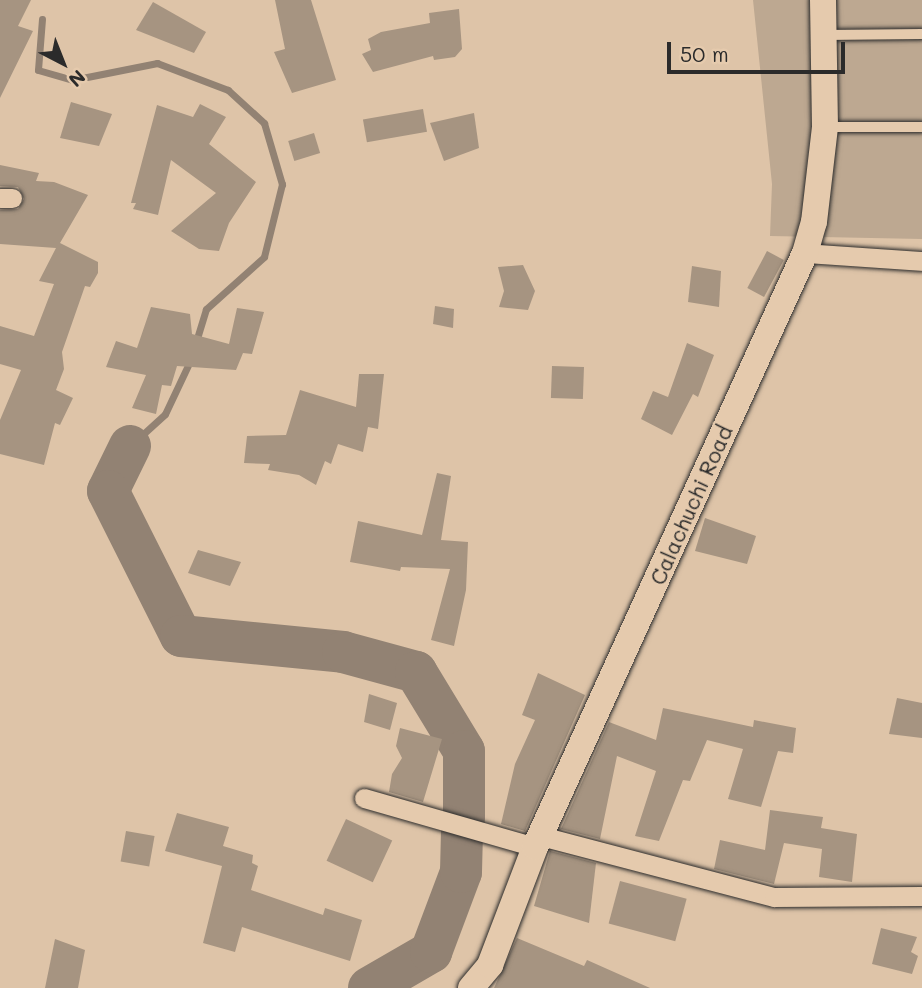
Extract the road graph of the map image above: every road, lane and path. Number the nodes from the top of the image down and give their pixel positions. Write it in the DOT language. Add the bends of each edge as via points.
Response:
graph roads {
  1 [pos="823,0"];
  2 [pos="922,34"];
  3 [pos="823,35"];
  4 [pos="825,127"];
  5 [pos="922,127"];
  6 [pos="805,253"];
  7 [pos="922,261"];
  8 [pos="364,797"];
  9 [pos="538,842"];
  10 [pos="922,895"];
  11 [pos="471,988"];
  1 -- 3 [label="street, Calachuchi Road"];
  2 -- 3 [label="lane"];
  3 -- 4 [label="street, Calachuchi Road"];
  4 -- 5 [label="lane"];
  4 -- 6 [label="street, Calachuchi Road" via="814,222"];
  6 -- 7 [label="street"];
  6 -- 9 [label="street, Calachuchi Road"];
  8 -- 9 [label="street"];
  9 -- 10 [label="street" via="774,897"];
  9 -- 11 [label="street, Calachuchi Road" via="490,965"];
}
